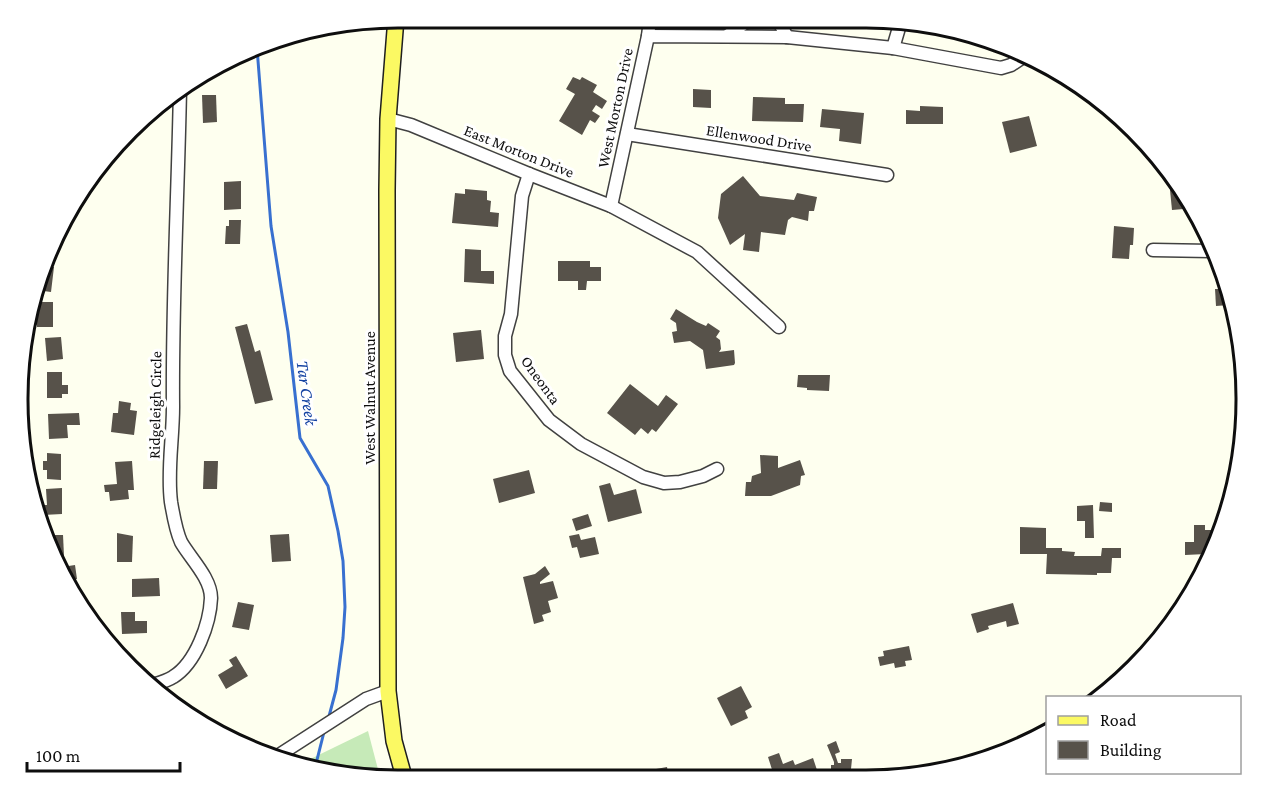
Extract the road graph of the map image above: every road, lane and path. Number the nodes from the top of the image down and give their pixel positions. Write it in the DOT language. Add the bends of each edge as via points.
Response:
graph roads {
  1 [pos="395,28"];
  2 [pos="649,28"];
  3 [pos="738,28"];
  4 [pos="782,28"];
  5 [pos="898,30"];
  6 [pos="648,36"];
  7 [pos="727,36"];
  8 [pos="787,37"];
  9 [pos="893,48"];
  10 [pos="1017,61"];
  11 [pos="180,100"];
  12 [pos="388,119"];
  13 [pos="627,134"];
  14 [pos="529,174"];
  15 [pos="887,175"];
  16 [pos="611,206"];
  17 [pos="1153,250"];
  18 [pos="1205,251"];
  19 [pos="779,327"];
  20 [pos="717,469"];
  21 [pos="160,682"];
  22 [pos="388,692"];
  23 [pos="285,751"];
  24 [pos="402,770"];
  1 -- 12 [label="main road, West Walnut Avenue"];
  2 -- 6 [label="street"];
  3 -- 7 [label="street"];
  4 -- 8 [label="street"];
  5 -- 9 [label="street"];
  6 -- 7 [label="street, West Morton Drive"];
  6 -- 13 [label="street, West Morton Drive"];
  7 -- 8 [label="street, West Morton Drive"];
  8 -- 9 [label="street, West Morton Drive"];
  9 -- 10 [label="street, West Morton Drive" via="989,67 1001,68"];
  11 -- 21 [label="street, Ridgeleigh Circle" via="171,494 181,541 200,569 211,596 205,634 174,677"];
  12 -- 14 [label="street, East Morton Drive"];
  12 -- 22 [label="main road, West Walnut Avenue"];
  13 -- 15 [label="street, Ellenwood Drive"];
  13 -- 16 [label="street, West Morton Drive"];
  14 -- 16 [label="street, East Morton Drive"];
  14 -- 20 [label="street, Oneonta" via="522,196 511,314 505,336 510,371 549,420 581,444 643,477 664,483 680,482"];
  16 -- 19 [label="street, East Morton Drive" via="697,252"];
  17 -- 18 [label="street"];
  22 -- 23 [label="street" via="366,699"];
  22 -- 24 [label="main road, West Walnut Avenue"];
}
